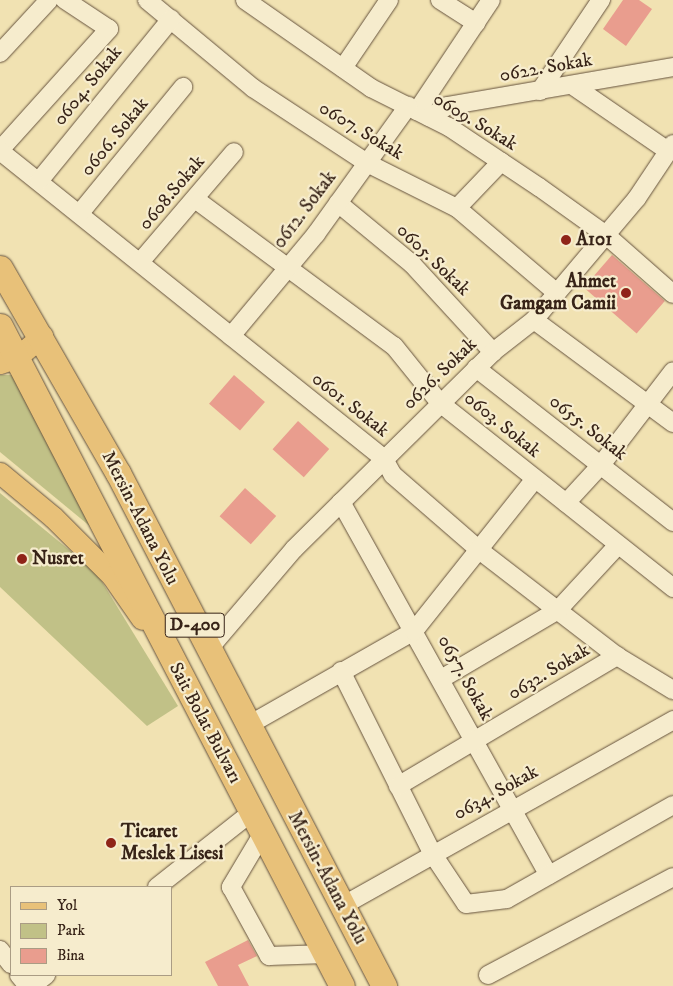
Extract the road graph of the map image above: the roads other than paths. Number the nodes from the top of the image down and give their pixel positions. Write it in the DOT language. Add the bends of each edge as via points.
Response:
graph roads {
  1 [pos="49,0"];
  2 [pos="65,0"];
  3 [pos="147,0"];
  4 [pos="389,0"];
  5 [pos="440,0"];
  6 [pos="491,0"];
  7 [pos="600,0"];
  8 [pos="253,2"];
  9 [pos="171,19"];
  10 [pos="476,22"];
  11 [pos="0,53"];
  12 [pos="673,67"];
  13 [pos="343,68"];
  14 [pos="572,85"];
  15 [pos="183,87"];
  16 [pos="540,91"];
  17 [pos="418,112"];
  18 [pos="671,148"];
  19 [pos="0,151"];
  20 [pos="234,152"];
  21 [pos="501,162"];
  22 [pos="367,163"];
  23 [pos="39,181"];
  24 [pos="195,199"];
  25 [pos="338,203"];
  26 [pos="457,208"];
  27 [pos="80,213"];
  28 [pos="606,235"];
  29 [pos="142,261"];
  30 [pos="290,266"];
  31 [pos="0,268"];
  32 [pos="557,293"];
  33 [pos="673,294"];
  34 [pos="534,320"];
  35 [pos="2,332"];
  36 [pos="42,336"];
  37 [pos="231,336"];
  38 [pos="493,352"];
  39 [pos="8,360"];
  40 [pos="476,368"];
  41 [pos="673,371"];
  42 [pos="440,403"];
  43 [pos="648,404"];
  44 [pos="673,423"];
  45 [pos="384,459"];
  46 [pos="601,465"];
  47 [pos="0,473"];
  48 [pos="535,479"];
  49 [pos="342,502"];
  50 [pos="566,503"];
  51 [pos="673,522"];
  52 [pos="618,545"];
  53 [pos="478,549"];
  54 [pos="673,588"];
  55 [pos="558,610"];
  56 [pos="414,630"];
  57 [pos="208,650"];
  58 [pos="617,656"];
  59 [pos="178,671"];
  60 [pos="341,671"];
  61 [pos="441,679"];
  62 [pos="673,690"];
  63 [pos="673,720"];
  64 [pos="248,726"];
  65 [pos="475,740"];
  66 [pos="398,786"];
  67 [pos="672,807"];
  68 [pos="513,808"];
  69 [pos="257,823"];
  70 [pos="432,852"];
  71 [pos="549,876"];
  72 [pos="673,876"];
  73 [pos="159,886"];
  74 [pos="342,906"];
  75 [pos="0,950"];
  76 [pos="326,954"];
  77 [pos="10,963"];
  78 [pos="488,975"];
  79 [pos="20,976"];
  80 [pos="45,976"];
  81 [pos="28,986"];
  82 [pos="32,986"];
  83 [pos="342,986"];
  84 [pos="384,986"];
  1 -- 11 [label="street"];
  2 -- 19 [label="street" via="109,29"];
  3 -- 9 [label="street, 0607. Sokak"];
  4 -- 13 [label="street"];
  5 -- 10 [label="street"];
  6 -- 10 [label="street, 0612. Sokak"];
  7 -- 16 [label="street"];
  8 -- 13 [label="street, 0609. Sokak"];
  9 -- 22 [label="street, 0607. Sokak" via="253,88"];
  9 -- 23 [label="street, 0604. Sokak"];
  10 -- 17 [label="street, 0612. Sokak"];
  12 -- 14 [label="street, 0622. Sokak"];
  13 -- 17 [label="street, 0609. Sokak"];
  14 -- 16 [label="street, 0622. Sokak"];
  14 -- 18 [label="street"];
  15 -- 27 [label="street, 0606. Sokak"];
  16 -- 17 [label="street, 0622. Sokak"];
  17 -- 21 [label="street, 0609. Sokak"];
  17 -- 22 [label="street, 0612. Sokak"];
  18 -- 28 [label="street, 0626. Sokak"];
  19 -- 23 [label="street, 0601. Sokak"];
  20 -- 24 [label="street, 0608.Sokak"];
  21 -- 26 [label="street"];
  21 -- 28 [label="street, 0609. Sokak"];
  22 -- 25 [label="street, 0612. Sokak"];
  22 -- 26 [label="street, 0607. Sokak"];
  23 -- 27 [label="street, 0601. Sokak"];
  24 -- 29 [label="street, 0608.Sokak"];
  24 -- 30 [label="street, 0603. Sokak"];
  25 -- 30 [label="street, 0612. Sokak"];
  25 -- 38 [label="street, 0605. Sokak" via="412,264"];
  26 -- 32 [label="street, 0607. Sokak"];
  27 -- 29 [label="street, 0601. Sokak"];
  28 -- 32 [label="street, 0626. Sokak"];
  28 -- 33 [label="street, 0609. Sokak"];
  29 -- 37 [label="street, 0601. Sokak"];
  30 -- 37 [label="street, 0612. Sokak"];
  30 -- 42 [label="street, 0603. Sokak" via="394,346"];
  31 -- 36 [label="highway, Mersin-Adana Yolu / D-400"];
  32 -- 34 [label="street, 0626. Sokak"];
  34 -- 38 [label="street, 0626. Sokak"];
  34 -- 43 [label="street"];
  35 -- 36 [label="main road"];
  35 -- 39 [label="highway, Sait Bolat Bulvarı / D-400"];
  36 -- 39 [label="main road"];
  36 -- 57 [label="highway, Mersin-Adana Yolu / D-400"];
  37 -- 45 [label="street, 0601. Sokak"];
  38 -- 40 [label="street, 0626. Sokak"];
  39 -- 59 [label="highway, Sait Bolat Bulvarı / D-400"];
  40 -- 42 [label="street, 0626. Sokak"];
  40 -- 46 [label="street, 0655. Sokak"];
  41 -- 43 [label="street"];
  42 -- 45 [label="street, 0626. Sokak"];
  42 -- 48 [label="street, 0603. Sokak"];
  43 -- 44 [label="street"];
  43 -- 46 [label="street"];
  45 -- 49 [label="street, 0626. Sokak"];
  45 -- 53 [label="street, 0601. Sokak" via="393,475"];
  46 -- 50 [label="street"];
  46 -- 51 [label="street, 0655. Sokak"];
  47 -- 59 [label="main road" via="53,517 112,576"];
  48 -- 50 [label="street, 0603. Sokak"];
  48 -- 53 [label="street"];
  49 -- 56 [label="street, 0657. Sokak"];
  49 -- 57 [label="street, 0626. Sokak" via="294,549"];
  50 -- 52 [label="street, 0603. Sokak"];
  52 -- 54 [label="street, 0603. Sokak"];
  52 -- 55 [label="street"];
  53 -- 55 [label="street, 0601. Sokak"];
  53 -- 56 [label="street"];
  55 -- 58 [label="street, 0601. Sokak"];
  55 -- 61 [label="street"];
  56 -- 60 [label="street"];
  56 -- 61 [label="street, 0657. Sokak"];
  57 -- 64 [label="highway, Mersin-Adana Yolu / D-400"];
  58 -- 62 [label="street, 0601. Sokak"];
  58 -- 65 [label="street, 0632. Sokak"];
  59 -- 69 [label="highway, Sait Bolat Bulvarı / D-400"];
  60 -- 64 [label="street"];
  60 -- 66 [label="street"];
  61 -- 65 [label="street, 0657. Sokak"];
  63 -- 68 [label="street, 0634. Sokak"];
  64 -- 74 [label="highway, Mersin-Adana Yolu / D-400"];
  65 -- 66 [label="street, 0632. Sokak"];
  65 -- 68 [label="street, 0657. Sokak"];
  66 -- 70 [label="street"];
  67 -- 71 [label="street"];
  68 -- 70 [label="street, 0634. Sokak"];
  68 -- 71 [label="street, 0657. Sokak"];
  69 -- 73 [label="street"];
  69 -- 76 [label="highway, Sait Bolat Bulvarı / D-400"];
  69 -- 76 [label="street" via="231,886 269,956"];
  70 -- 71 [label="street" via="466,904 507,900"];
  70 -- 74 [label="street, 0634. Sokak"];
  72 -- 78 [label="street"];
  74 -- 84 [label="highway, Mersin-Adana Yolu / D-400"];
  75 -- 77 [label="street"];
  76 -- 83 [label="highway, Sait Bolat Bulvarı / D-400"];
  79 -- 81 [label="street"];
  80 -- 82 [label="street"];
}
